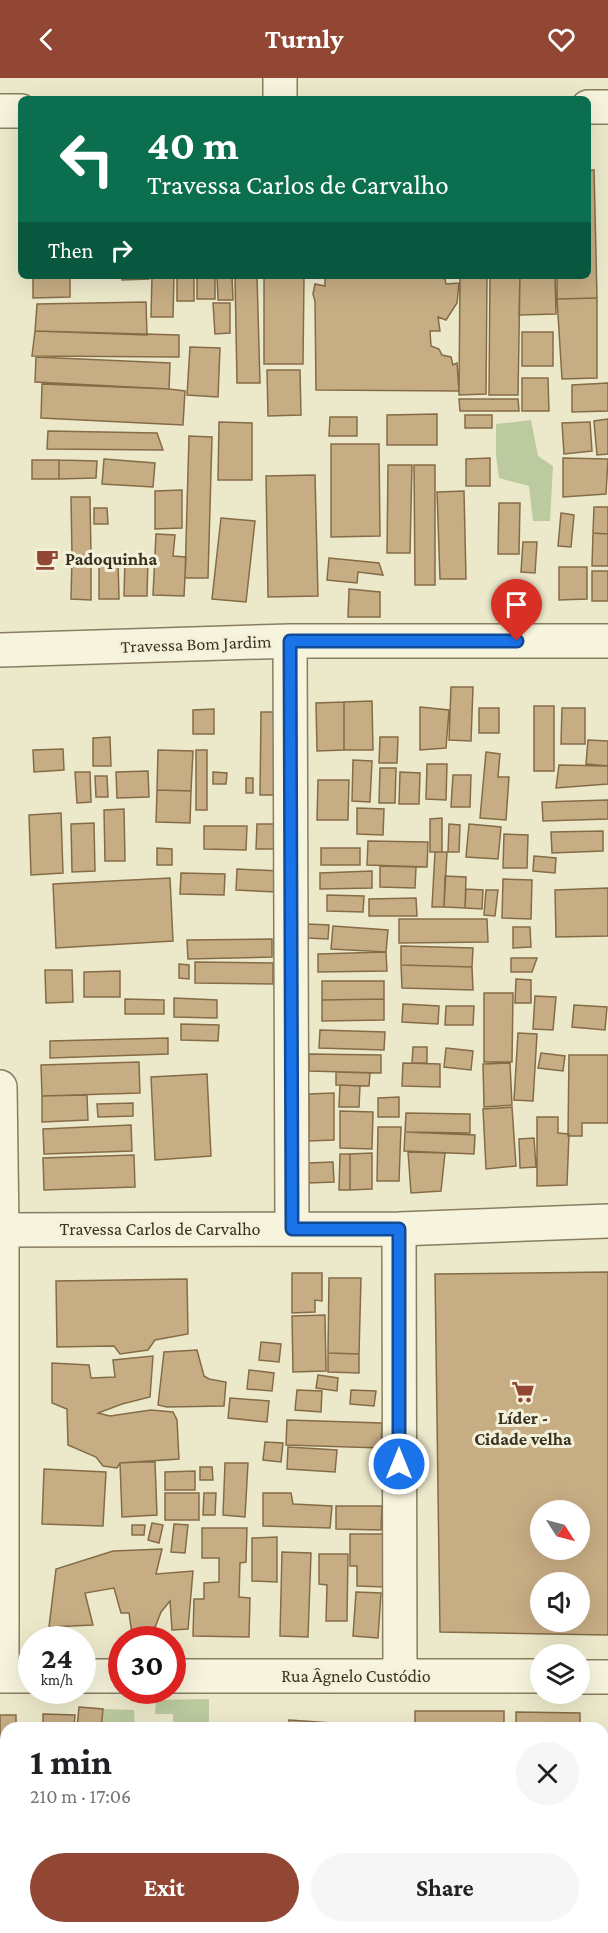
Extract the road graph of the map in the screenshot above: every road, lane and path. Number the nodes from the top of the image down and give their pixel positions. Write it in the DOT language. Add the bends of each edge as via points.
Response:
graph roads {
  1 [pos="280,78"];
  2 [pos="280,96"];
  3 [pos="591,107"];
  4 [pos="608,107"];
  5 [pos="0,111"];
  6 [pos="18,111"];
  7 [pos="608,640"];
  8 [pos="290,641"];
  9 [pos="0,650"];
  10 [pos="0,1087"];
  11 [pos="608,1221"];
  12 [pos="292,1229"];
  13 [pos="399,1229"];
  14 [pos="1,1230"];
  15 [pos="11,1676"];
  16 [pos="186,1676"];
  17 [pos="400,1676"];
  18 [pos="530,1676"];
  19 [pos="590,1677"];
  20 [pos="608,1677"];
  1 -- 2 [label="street"];
  3 -- 4 [label="street"];
  5 -- 6 [label="street"];
  7 -- 8 [label="street, Travessa Bom Jardim"];
  8 -- 9 [label="street, Travessa Bom Jardim"];
  8 -- 12 [label="street"];
  10 -- 14 [label="street"];
  11 -- 13 [label="street, Travessa Carlos de Carvalho"];
  12 -- 13 [label="street, Travessa Carlos de Carvalho"];
  12 -- 14 [label="street, Travessa Carlos de Carvalho"];
  13 -- 17 [label="street"];
  14 -- 15 [label="street"];
  16 -- 17 [label="street, Rua Âgnelo Custódio"];
  17 -- 18 [label="street, Rua Âgnelo Custódio"];
  19 -- 20 [label="street"];
}
